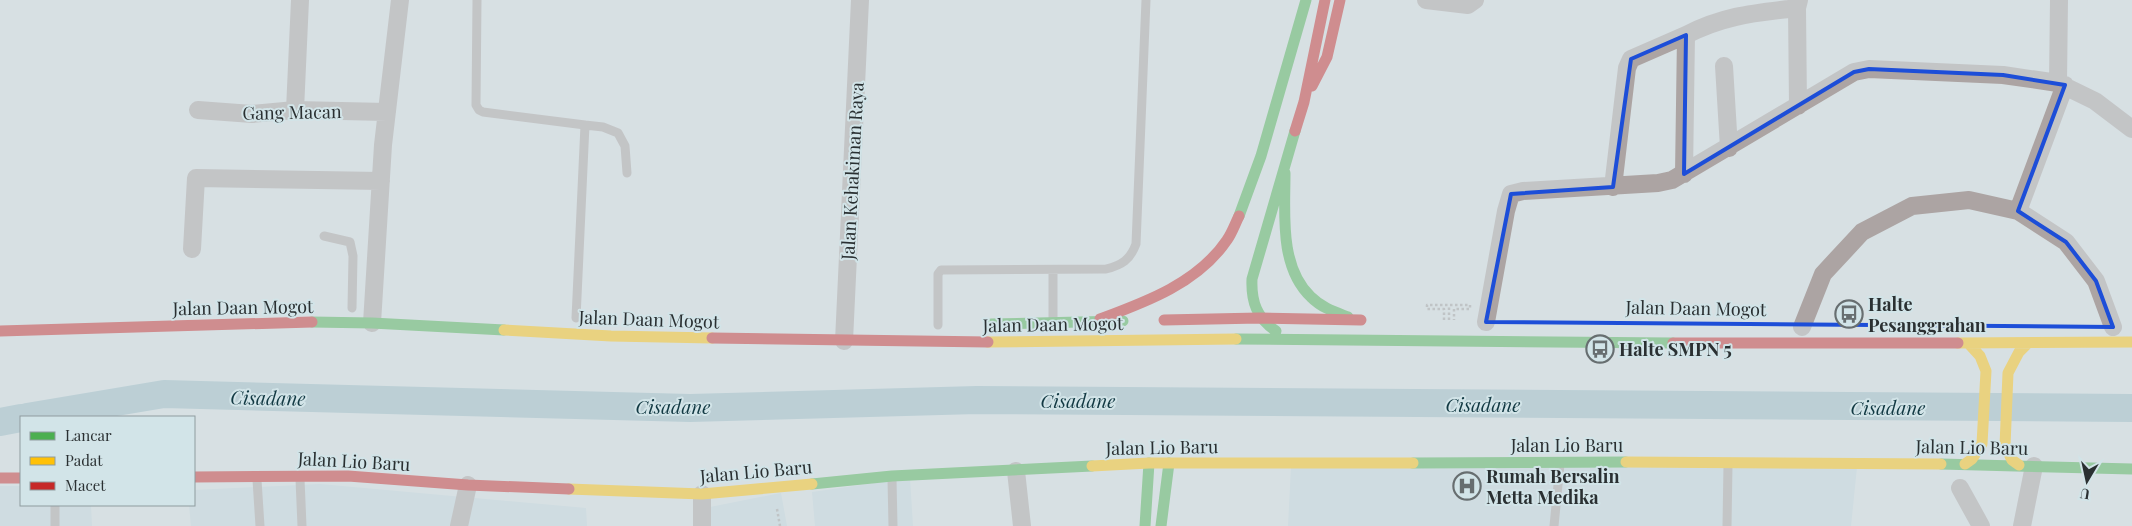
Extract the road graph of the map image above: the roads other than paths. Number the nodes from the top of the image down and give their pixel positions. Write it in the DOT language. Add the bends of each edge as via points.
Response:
graph roads {
  1 [pos="300,0"];
  2 [pos="400,0"];
  3 [pos="477,0"];
  4 [pos="860,0"];
  5 [pos="1146,0"];
  6 [pos="1306,0"];
  7 [pos="1325,0"];
  8 [pos="1340,0"];
  9 [pos="1426,0"];
  10 [pos="2059,0"];
  11 [pos="1472,3"];
  12 [pos="1798,4"];
  13 [pos="1686,35"];
  14 [pos="1724,66"];
  15 [pos="2062,84"];
  16 [pos="1304,102"];
  17 [pos="1798,106"];
  18 [pos="198,110"];
  19 [pos="295,110"];
  20 [pos="387,112"];
  21 [pos="585,125"];
  22 [pos="2132,130"];
  23 [pos="1729,148"];
  24 [pos="627,173"];
  25 [pos="1285,173"];
  26 [pos="1684,174"];
  27 [pos="381,181"];
  28 [pos="1613,187"];
  29 [pos="2018,211"];
  30 [pos="324,236"];
  31 [pos="192,250"];
  32 [pos="1053,270"];
  33 [pos="347,308"];
  34 [pos="376,314"];
  35 [pos="571,317"];
  36 [pos="591,318"];
  37 [pos="1259,318"];
  38 [pos="1357,320"];
  39 [pos="1377,320"];
  40 [pos="1134,321"];
  41 [pos="1152,321"];
  42 [pos="1054,322"];
  43 [pos="1092,322"];
  44 [pos="1449,322"];
  45 [pos="1490,322"];
  46 [pos="938,324"];
  47 [pos="976,324"];
  48 [pos="1802,327"];
  49 [pos="2113,327"];
  50 [pos="844,329"];
  51 [pos="0,331"];
  52 [pos="1296,339"];
  53 [pos="2132,342"];
  54 [pos="1969,344"];
  55 [pos="2027,344"];
  56 [pos="1560,462"];
  57 [pos="1728,462"];
  58 [pos="1149,463"];
  59 [pos="1169,463"];
  60 [pos="1965,464"];
  61 [pos="2027,465"];
  62 [pos="2132,469"];
  63 [pos="1016,471"];
  64 [pos="299,475"];
  65 [pos="892,476"];
  66 [pos="256,477"];
  67 [pos="0,478"];
  68 [pos="20,478"];
  69 [pos="195,478"];
  70 [pos="468,485"];
  71 [pos="1960,488"];
  72 [pos="702,494"];
  73 [pos="55,506"];
  74 [pos="54,526"];
  75 [pos="260,526"];
  76 [pos="302,526"];
  77 [pos="459,526"];
  78 [pos="702,526"];
  79 [pos="893,526"];
  80 [pos="1022,526"];
  81 [pos="1144,526"];
  82 [pos="1161,526"];
  83 [pos="1554,526"];
  84 [pos="1727,526"];
  85 [pos="1981,526"];
  86 [pos="2022,526"];
  1 -- 19 [label="street"];
  2 -- 20 [label="street"];
  3 -- 21 [label="lane" via="476,105 479,110"];
  4 -- 50 [label="street, Jalan Kehakiman Raya"];
  5 -- 32 [label="lane" via="1136,244 1128,260 1114,267"];
  6 -- 43 [label="main road" via="1261,156 1226,242 1193,274 1151,300"];
  7 -- 16 [label="main road"];
  8 -- 16 [label="main road" via="1327,56"];
  9 -- 11 [label="street"];
  10 -- 15 [label="street"];
  12 -- 13 [label="street" via="1718,20"];
  12 -- 17 [label="street"];
  13 -- 26 [label="street"];
  13 -- 28 [label="street" via="1631,59 1627,68"];
  14 -- 23 [label="street"];
  15 -- 17 [label="street" via="2003,75 1869,69 1842,78"];
  15 -- 22 [label="street" via="2095,101"];
  15 -- 29 [label="street"];
  16 -- 25 [label="main road"];
  17 -- 23 [label="street"];
  18 -- 19 [label="street, Gang Macan" via="252,114"];
  19 -- 20 [label="street, Gang Macan"];
  20 -- 27 [label="street"];
  21 -- 24 [label="lane" via="618,133 625,146"];
  21 -- 35 [label="lane"];
  23 -- 26 [label="street"];
  25 -- 37 [label="main road" via="1252,279 1252,304"];
  25 -- 38 [label="main road" via="1286,237 1295,275 1315,301"];
  26 -- 28 [label="street" via="1658,183"];
  27 -- 31 [label="street" via="196,178"];
  27 -- 34 [label="street"];
  28 -- 45 [label="street" via="1512,194 1508,201"];
  29 -- 48 [label="street" via="1969,200 1912,206 1862,232 1823,274"];
  29 -- 49 [label="street" via="2066,242 2096,281"];
  30 -- 33 [label="lane" via="350,242 353,256"];
  32 -- 42 [label="lane"];
  32 -- 46 [label="lane" via="941,270 938,274"];
  33 -- 34 [label="main road, Jalan Daan Mogot"];
  34 -- 50 [label="main road, Jalan Daan Mogot" via="611,336"];
  34 -- 51 [label="main road, Jalan Daan Mogot" via="304,322"];
  35 -- 36 [label="main road, Jalan Daan Mogot"];
  37 -- 38 [label="main road"];
  37 -- 41 [label="main road"];
  37 -- 52 [label="main road, Jalan Daan Mogot" via="1278,332"];
  38 -- 39 [label="main road"];
  40 -- 43 [label="main road, Jalan Daan Mogot"];
  42 -- 43 [label="main road, Jalan Daan Mogot"];
  42 -- 47 [label="main road, Jalan Daan Mogot"];
  44 -- 45 [label="main road"];
  50 -- 52 [label="main road, Jalan Daan Mogot" via="1052,342"];
  52 -- 54 [label="main road, Jalan Daan Mogot"];
  53 -- 55 [label="main road, Jalan Daan Mogot"];
  54 -- 55 [label="main road, Jalan Daan Mogot"];
  54 -- 60 [label="main road" via="1977,351 1986,371 1982,444"];
  55 -- 61 [label="main road" via="2015,357 2008,373 2005,446 2012,460"];
  56 -- 57 [label="main road, Jalan Lio Baru"];
  56 -- 59 [label="main road, Jalan Lio Baru"];
  56 -- 83 [label="lane"];
  57 -- 60 [label="main road, Jalan Lio Baru"];
  57 -- 84 [label="lane"];
  58 -- 59 [label="main road, Jalan Lio Baru"];
  58 -- 63 [label="main road, Jalan Lio Baru"];
  58 -- 81 [label="main road"];
  59 -- 82 [label="main road"];
  60 -- 61 [label="main road, Jalan Lio Baru"];
  61 -- 62 [label="main road, Jalan Lio Baru"];
  61 -- 86 [label="street"];
  63 -- 65 [label="main road, Jalan Lio Baru"];
  63 -- 80 [label="street"];
  64 -- 66 [label="main road, Jalan Lio Baru"];
  64 -- 70 [label="main road, Jalan Lio Baru"];
  64 -- 76 [label="lane"];
  65 -- 72 [label="main road, Jalan Lio Baru"];
  65 -- 79 [label="lane"];
  66 -- 69 [label="main road, Jalan Lio Baru"];
  66 -- 75 [label="lane"];
  67 -- 68 [label="main road"];
  70 -- 72 [label="main road, Jalan Lio Baru"];
  70 -- 77 [label="street"];
  71 -- 85 [label="street"];
  72 -- 78 [label="street"];
  73 -- 74 [label="lane"];
}
